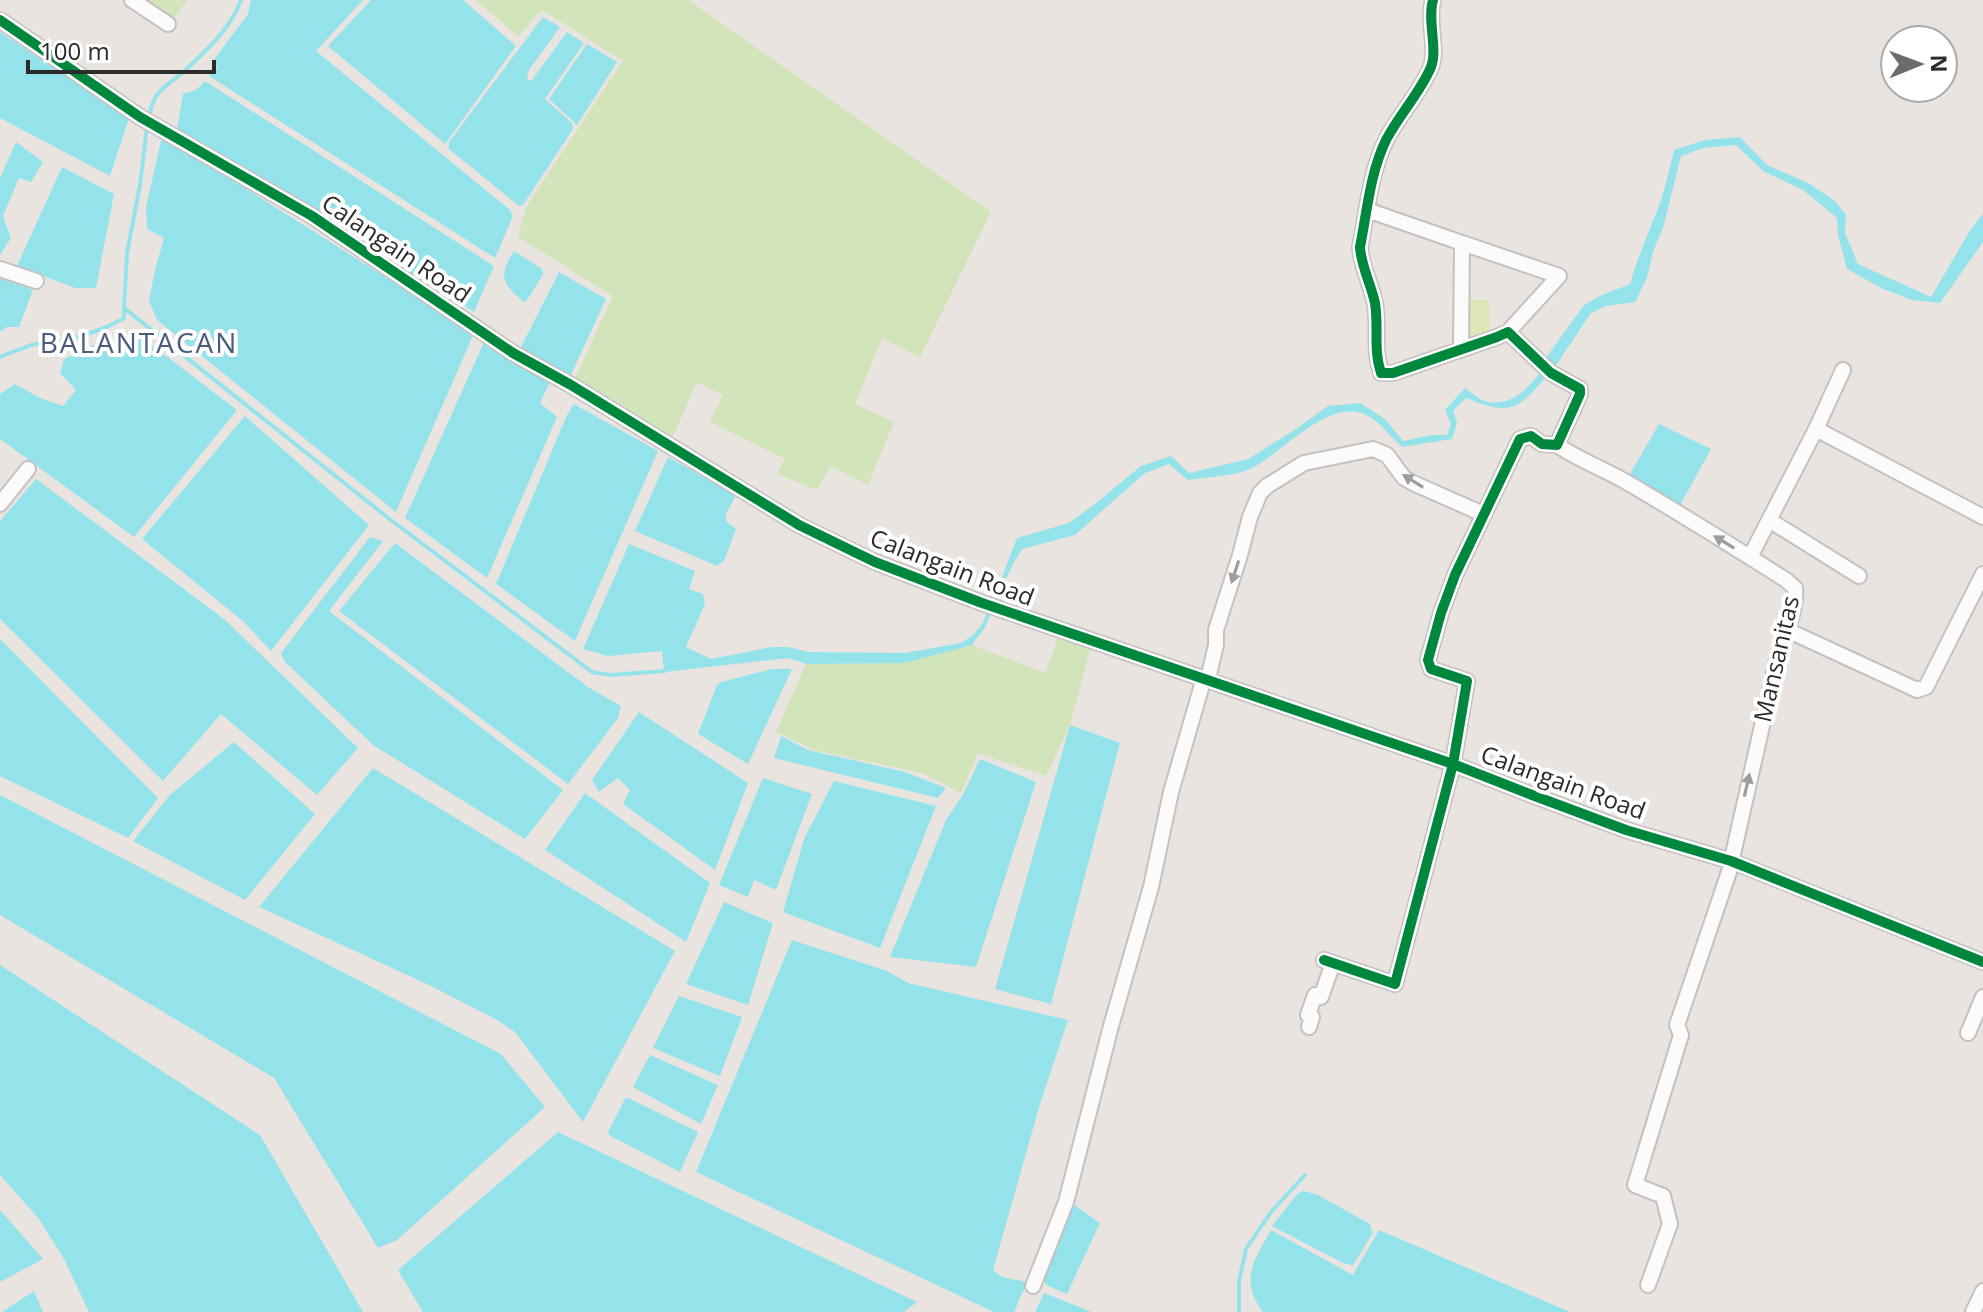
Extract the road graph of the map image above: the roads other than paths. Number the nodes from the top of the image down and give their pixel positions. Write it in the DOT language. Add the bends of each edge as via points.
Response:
graph roads {
  1 [pos="132,0"];
  2 [pos="1433,0"];
  3 [pos="0,20"];
  4 [pos="168,24"];
  5 [pos="1367,210"];
  6 [pos="1462,243"];
  7 [pos="0,269"];
  8 [pos="36,281"];
  9 [pos="1508,332"];
  10 [pos="1461,350"];
  11 [pos="1843,370"];
  12 [pos="1816,429"];
  13 [pos="1557,445"];
  14 [pos="28,469"];
  15 [pos="0,504"];
  16 [pos="1483,514"];
  17 [pos="1983,517"];
  18 [pos="1769,520"];
  19 [pos="1750,557"];
  20 [pos="1983,574"];
  21 [pos="1859,576"];
  22 [pos="1787,630"];
  23 [pos="1206,678"];
  24 [pos="1453,764"];
  25 [pos="1731,861"];
  26 [pos="1983,962"];
  27 [pos="1983,997"];
  28 [pos="1309,1027"];
  29 [pos="1968,1033"];
  30 [pos="1648,1285"];
  31 [pos="1033,1286"];
  32 [pos="1983,1291"];
  33 [pos="1973,1312"];
  1 -- 4 [label="street"];
  2 -- 5 [label="street" via="1430,68 1386,141"];
  3 -- 23 [label="street, Calangain Road" via="140,117 312,216 513,353 799,525 875,562 988,605"];
  5 -- 6 [label="street"];
  5 -- 10 [label="street" via="1361,259 1376,306 1381,373"];
  6 -- 9 [label="street" via="1559,276"];
  6 -- 10 [label="street"];
  7 -- 8 [label="street"];
  9 -- 10 [label="street"];
  9 -- 13 [label="street" via="1546,368 1580,389"];
  11 -- 12 [label="street"];
  12 -- 17 [label="street"];
  12 -- 18 [label="street"];
  13 -- 16 [label="street, Mansanitas" via="1531,436 1520,439"];
  19 -- 13 [label="street, Mansanitas, one-way"];
  14 -- 15 [label="street"];
  16 -- 23 [label="street, one-way" via="1404,478 1387,455 1373,449 1304,463 1273,480 1260,493 1250,517"];
  16 -- 24 [label="street" via="1455,575 1428,660 1431,669 1467,681"];
  18 -- 19 [label="street"];
  18 -- 21 [label="street"];
  19 -- 22 [label="street, Mansanitas" via="1795,588"];
  20 -- 22 [label="street" via="1926,687 1917,690"];
  25 -- 22 [label="street, Mansanitas, one-way"];
  23 -- 24 [label="street, Calangain Road"];
  23 -- 31 [label="street" via="1171,792 1151,887 1066,1202"];
  24 -- 25 [label="street, Calangain Road" via="1626,830"];
  24 -- 28 [label="street" via="1395,984 1328,962 1321,997 1315,995 1308,1015"];
  25 -- 26 [label="street, Calangain Road"];
  25 -- 30 [label="street, Mansanitas" via="1677,1025 1681,1035 1635,1185 1663,1196 1670,1224"];
  27 -- 29 [label="street"];
  32 -- 33 [label="street"];
}
